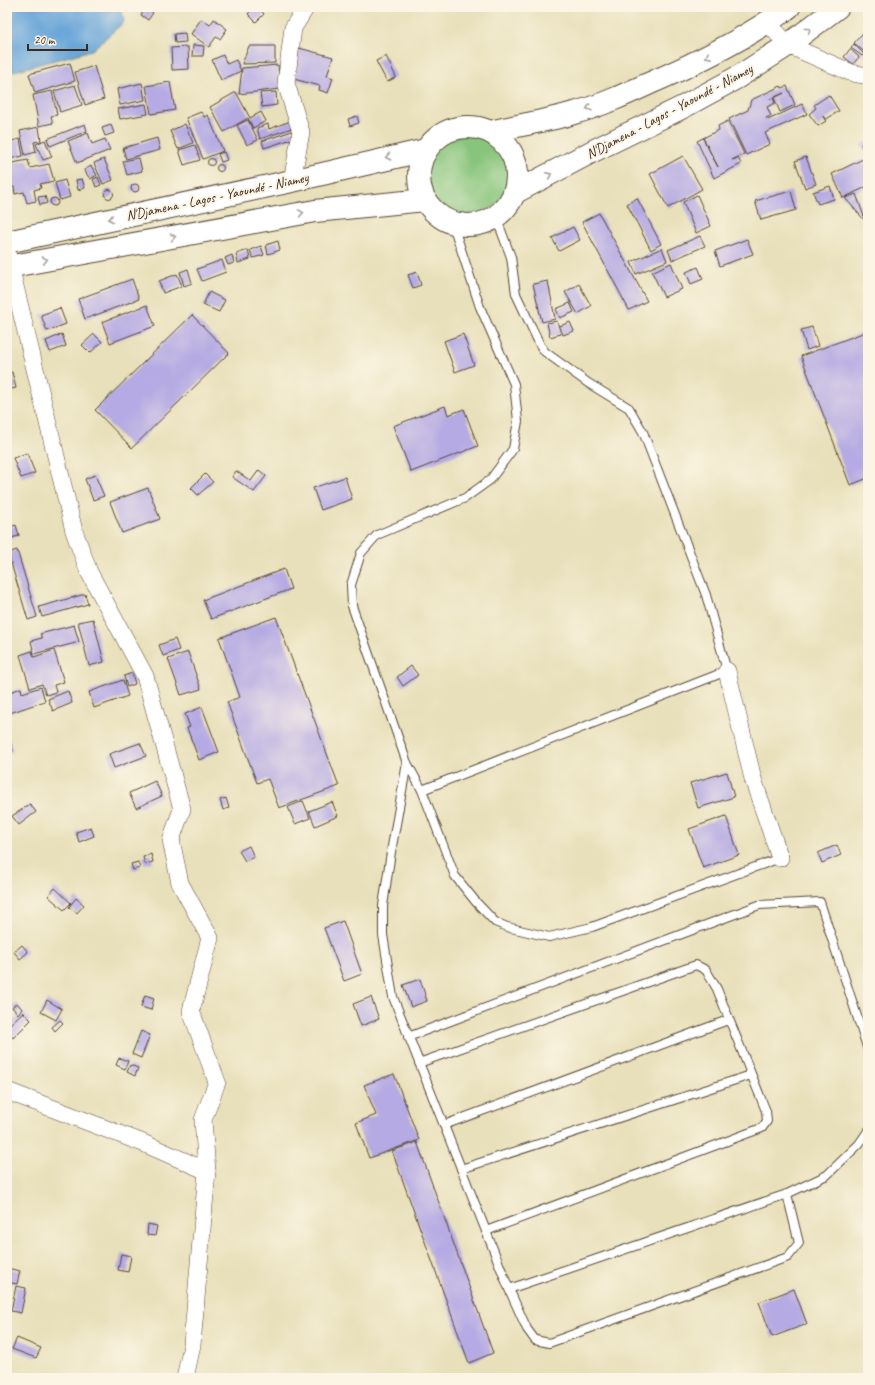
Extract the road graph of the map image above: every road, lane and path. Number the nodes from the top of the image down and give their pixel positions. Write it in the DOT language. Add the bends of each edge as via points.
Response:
graph roads {
  1 [pos="306,7"];
  2 [pos="789,7"];
  3 [pos="838,7"];
  4 [pos="769,15"];
  5 [pos="788,45"];
  6 [pos="868,76"];
  7 [pos="491,132"];
  8 [pos="426,150"];
  9 [pos="292,181"];
  10 [pos="514,193"];
  11 [pos="425,200"];
  12 [pos="496,217"];
  13 [pos="452,222"];
  14 [pos="7,242"];
  15 [pos="8,262"];
  16 [pos="727,671"];
  17 [pos="407,763"];
  18 [pos="422,790"];
  19 [pos="780,858"];
  20 [pos="728,1020"];
  21 [pos="408,1037"];
  22 [pos="868,1050"];
  23 [pos="419,1063"];
  24 [pos="751,1075"];
  25 [pos="7,1091"];
  26 [pos="444,1125"];
  27 [pos="868,1131"];
  28 [pos="461,1169"];
  29 [pos="206,1171"];
  30 [pos="787,1194"];
  31 [pos="486,1231"];
  32 [pos="509,1289"];
  33 [pos="185,1378"];
  1 -- 9 [label="street" via="293,28 286,83 300,132"];
  2 -- 4 [label="highway, N'Djamena - Lagos - Yaoundé - Niamey"];
  5 -- 3 [label="highway, N'Djamena - Lagos - Yaoundé - Niamey, one-way"];
  4 -- 5 [label="street"];
  4 -- 7 [label="highway, N'Djamena - Lagos - Yaoundé - Niamey, one-way" via="730,45 604,104 573,114"];
  5 -- 6 [label="street" via="852,73"];
  10 -- 5 [label="highway, N'Djamena - Lagos - Yaoundé - Niamey, one-way" via="731,81"];
  7 -- 8 [label="highway" via="477,127 448,130 436,138"];
  7 -- 10 [label="highway" via="511,151 518,179"];
  8 -- 9 [label="highway, N'Djamena - Lagos - Yaoundé - Niamey, one-way"];
  8 -- 11 [label="highway" via="419,175 420,188"];
  9 -- 14 [label="highway, N'Djamena - Lagos - Yaoundé - Niamey, one-way"];
  10 -- 12 [label="highway" via="507,206"];
  11 -- 13 [label="highway" via="441,217"];
  15 -- 11 [label="highway, N'Djamena - Lagos - Yaoundé - Niamey, one-way" via="315,211"];
  12 -- 13 [label="highway" via="482,223 467,225"];
  12 -- 16 [label="lane" via="511,257 516,294 540,345 545,352 588,383 629,408 643,432 706,595"];
  13 -- 17 [label="lane" via="480,307 514,384 518,420 513,448 490,480 465,498 377,534 361,553 351,585 352,606"];
  15 -- 29 [label="street" via="74,530 89,572 145,676 182,809 171,840 180,883 210,938 191,1011 217,1082 203,1120"];
  16 -- 18 [label="lane"];
  16 -- 19 [label="street" via="753,779"];
  17 -- 18 [label="lane"];
  17 -- 21 [label="lane" via="383,913 392,997"];
  18 -- 19 [label="lane" via="455,876 476,902 495,922 549,938 592,927"];
  20 -- 23 [label="lane" via="717,988 706,970 696,965"];
  20 -- 24 [label="lane"];
  20 -- 26 [label="lane"];
  21 -- 22 [label="lane" via="758,905 820,902"];
  21 -- 23 [label="lane"];
  23 -- 26 [label="lane"];
  24 -- 28 [label="lane"];
  24 -- 31 [label="lane" via="766,1111 767,1121 762,1128"];
  25 -- 29 [label="street" via="143,1143"];
  26 -- 28 [label="lane"];
  27 -- 30 [label="lane" via="859,1144 827,1175"];
  28 -- 31 [label="lane"];
  29 -- 33 [label="street" via="192,1345"];
  30 -- 32 [label="lane"];
  30 -- 32 [label="lane" via="799,1243 788,1257 550,1343 535,1340 527,1329"];
  31 -- 32 [label="lane"];
}
